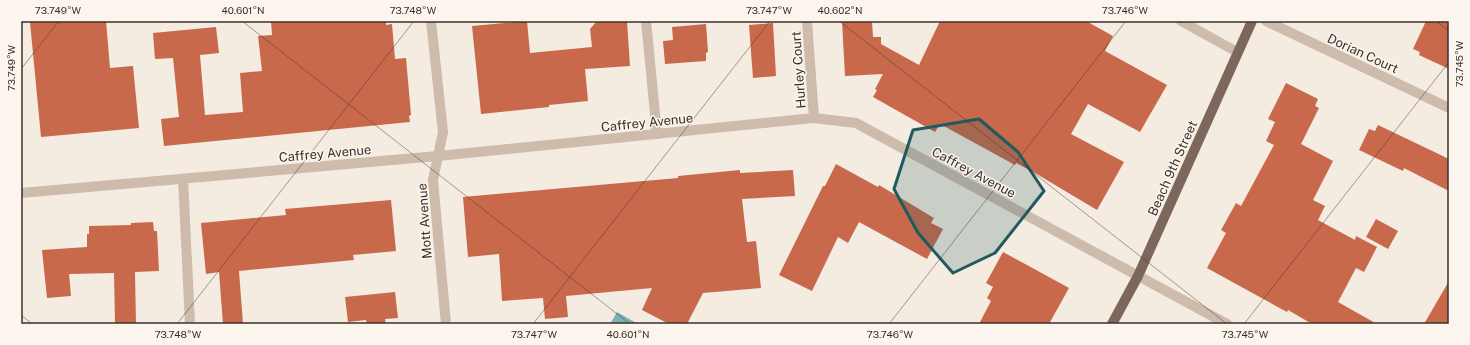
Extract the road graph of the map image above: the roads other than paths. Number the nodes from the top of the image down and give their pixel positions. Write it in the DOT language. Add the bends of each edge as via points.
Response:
graph roads {
  1 [pos="431,21"];
  2 [pos="646,21"];
  3 [pos="807,21"];
  4 [pos="1181,21"];
  5 [pos="1252,21"];
  6 [pos="1266,21"];
  7 [pos="1237,52"];
  8 [pos="1449,108"];
  9 [pos="814,118"];
  10 [pos="657,134"];
  11 [pos="438,156"];
  12 [pos="183,179"];
  13 [pos="21,193"];
  14 [pos="1138,276"];
  15 [pos="190,324"];
  16 [pos="446,324"];
  17 [pos="1112,324"];
  18 [pos="1227,324"];
  1 -- 11 [label="street, Mott Avenue" via="443,132"];
  2 -- 10 [label="street"];
  3 -- 9 [label="street, Hurley Court"];
  4 -- 7 [label="street"];
  5 -- 7 [label="main road, Beach 9th Street"];
  6 -- 8 [label="street, Dorian Court"];
  7 -- 14 [label="main road, Beach 9th Street"];
  9 -- 10 [label="street, Caffrey Avenue"];
  9 -- 14 [label="street, Caffrey Avenue" via="856,123"];
  10 -- 11 [label="street, Caffrey Avenue"];
  11 -- 12 [label="street, Caffrey Avenue"];
  11 -- 16 [label="street, Mott Avenue" via="433,180"];
  12 -- 13 [label="street, Caffrey Avenue"];
  12 -- 15 [label="street"];
  14 -- 17 [label="main road, Beach 9th Street"];
  14 -- 18 [label="street, Caffrey Avenue"];
}
